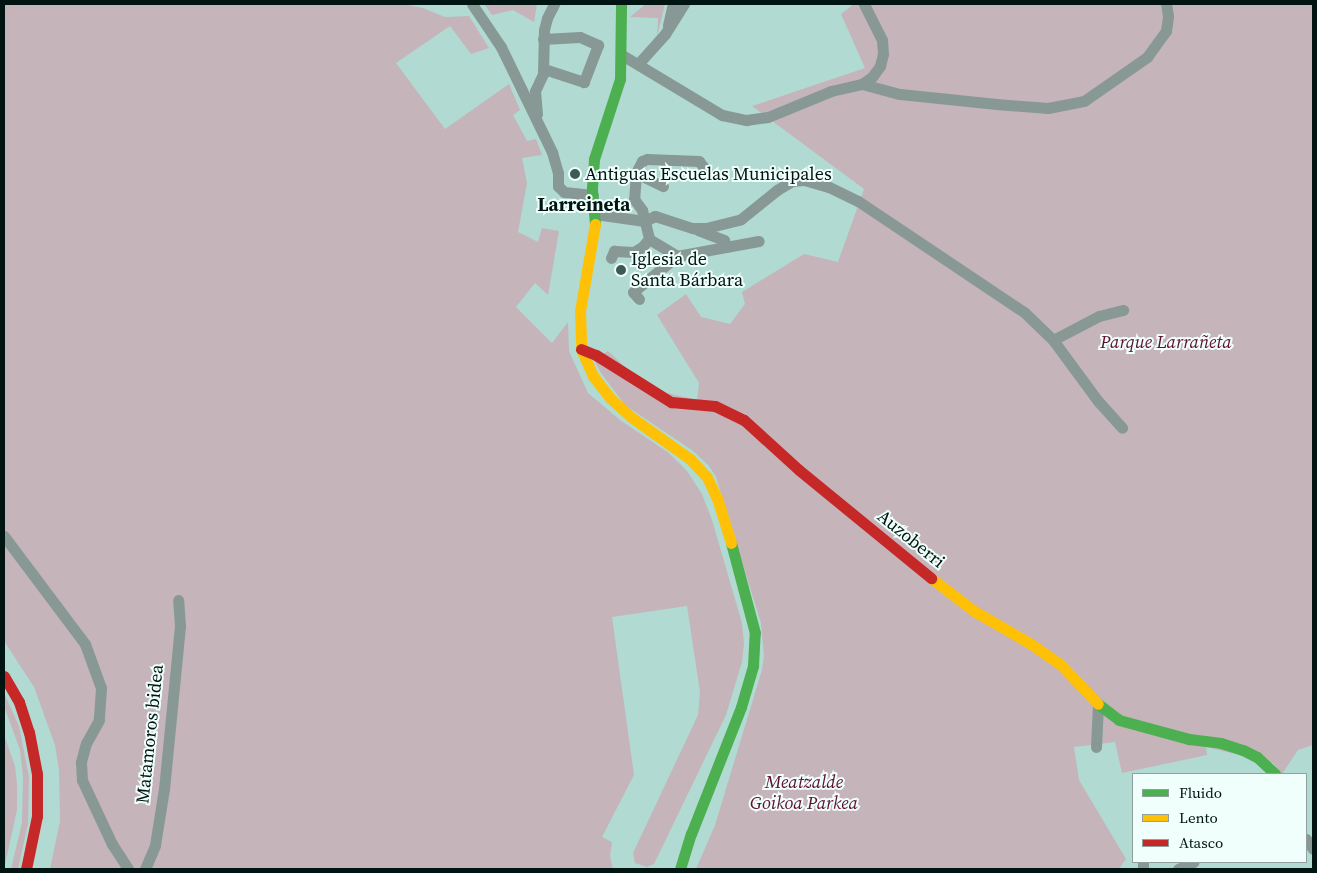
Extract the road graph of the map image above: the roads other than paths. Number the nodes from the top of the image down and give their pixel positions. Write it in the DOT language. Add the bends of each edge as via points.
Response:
graph roads {
  1 [pos="472,4"];
  2 [pos="554,4"];
  3 [pos="621,4"];
  4 [pos="673,4"];
  5 [pos="684,4"];
  6 [pos="864,4"];
  7 [pos="1166,4"];
  8 [pos="665,34"];
  9 [pos="543,39"];
  10 [pos="622,56"];
  11 [pos="638,64"];
  12 [pos="544,69"];
  13 [pos="862,84"];
  14 [pos="534,118"];
  15 [pos="636,174"];
  16 [pos="709,174"];
  17 [pos="663,186"];
  18 [pos="593,195"];
  19 [pos="595,214"];
  20 [pos="645,221"];
  21 [pos="693,228"];
  22 [pos="649,238"];
  23 [pos="759,241"];
  24 [pos="726,248"];
  25 [pos="678,256"];
  26 [pos="611,258"];
  27 [pos="639,299"];
  28 [pos="1124,310"];
  29 [pos="1053,340"];
  30 [pos="581,350"];
  31 [pos="1122,428"];
  32 [pos="4,536"];
  33 [pos="178,600"];
  34 [pos="4,676"];
  35 [pos="1098,704"];
  36 [pos="728,741"];
  37 [pos="1096,747"];
  38 [pos="1274,773"];
  39 [pos="1192,863"];
  40 [pos="26,869"];
  41 [pos="128,869"];
  42 [pos="145,869"];
  43 [pos="667,869"];
  44 [pos="680,869"];
  45 [pos="1178,869"];
  1 -- 14 [label="street" via="501,47"];
  2 -- 9 [label="street"];
  3 -- 10 [label="street"];
  4 -- 8 [label="street"];
  5 -- 8 [label="street"];
  6 -- 13 [label="street" via="882,40 883,54 880,66"];
  7 -- 13 [label="street" via="1166,31 1147,57 1084,101 1048,108 900,94"];
  8 -- 11 [label="street"];
  9 -- 12 [label="street"];
  9 -- 12 [label="street" via="580,36 598,45 584,82"];
  10 -- 11 [label="street"];
  10 -- 18 [label="street" via="620,79 596,148"];
  11 -- 13 [label="street" via="733,119 768,117 831,91"];
  12 -- 14 [label="street" via="535,91 537,113"];
  14 -- 18 [label="street" via="552,152 558,186 564,192"];
  15 -- 16 [label="street" via="639,165 647,159 686,156 699,161"];
  15 -- 17 [label="street"];
  15 -- 20 [label="street" via="634,199"];
  18 -- 19 [label="street"];
  19 -- 20 [label="street"];
  19 -- 30 [label="street" via="594,238 580,311"];
  20 -- 21 [label="street" via="654,216"];
  20 -- 22 [label="street"];
  21 -- 24 [label="street" via="724,240"];
  21 -- 29 [label="street" via="741,219 792,181 819,183 858,201 1006,298"];
  22 -- 25 [label="street"];
  22 -- 26 [label="street" via="634,252 614,251"];
  23 -- 24 [label="street"];
  24 -- 25 [label="street"];
  25 -- 27 [label="street" via="633,292"];
  28 -- 29 [label="street" via="1099,316"];
  29 -- 31 [label="street"];
  30 -- 35 [label="street, Auzoberri" via="596,355 671,402 715,406 744,420 901,555 974,611 1062,666"];
  30 -- 36 [label="street" via="593,376 610,398 690,459 707,477 717,498 755,633 749,683"];
  32 -- 41 [label="street" via="85,644 101,688 100,720 86,744 81,762 82,780 112,844"];
  33 -- 42 [label="street, Matamoros bidea" via="180,626 164,788 155,845"];
  34 -- 40 [label="street" via="19,702 37,774 37,816"];
  35 -- 37 [label="street"];
  35 -- 38 [label="street, Auzoberri" via="1119,720 1144,728 1243,750"];
  36 -- 43 [label="street"];
  36 -- 44 [label="street"];
  39 -- 45 [label="street"];
}
